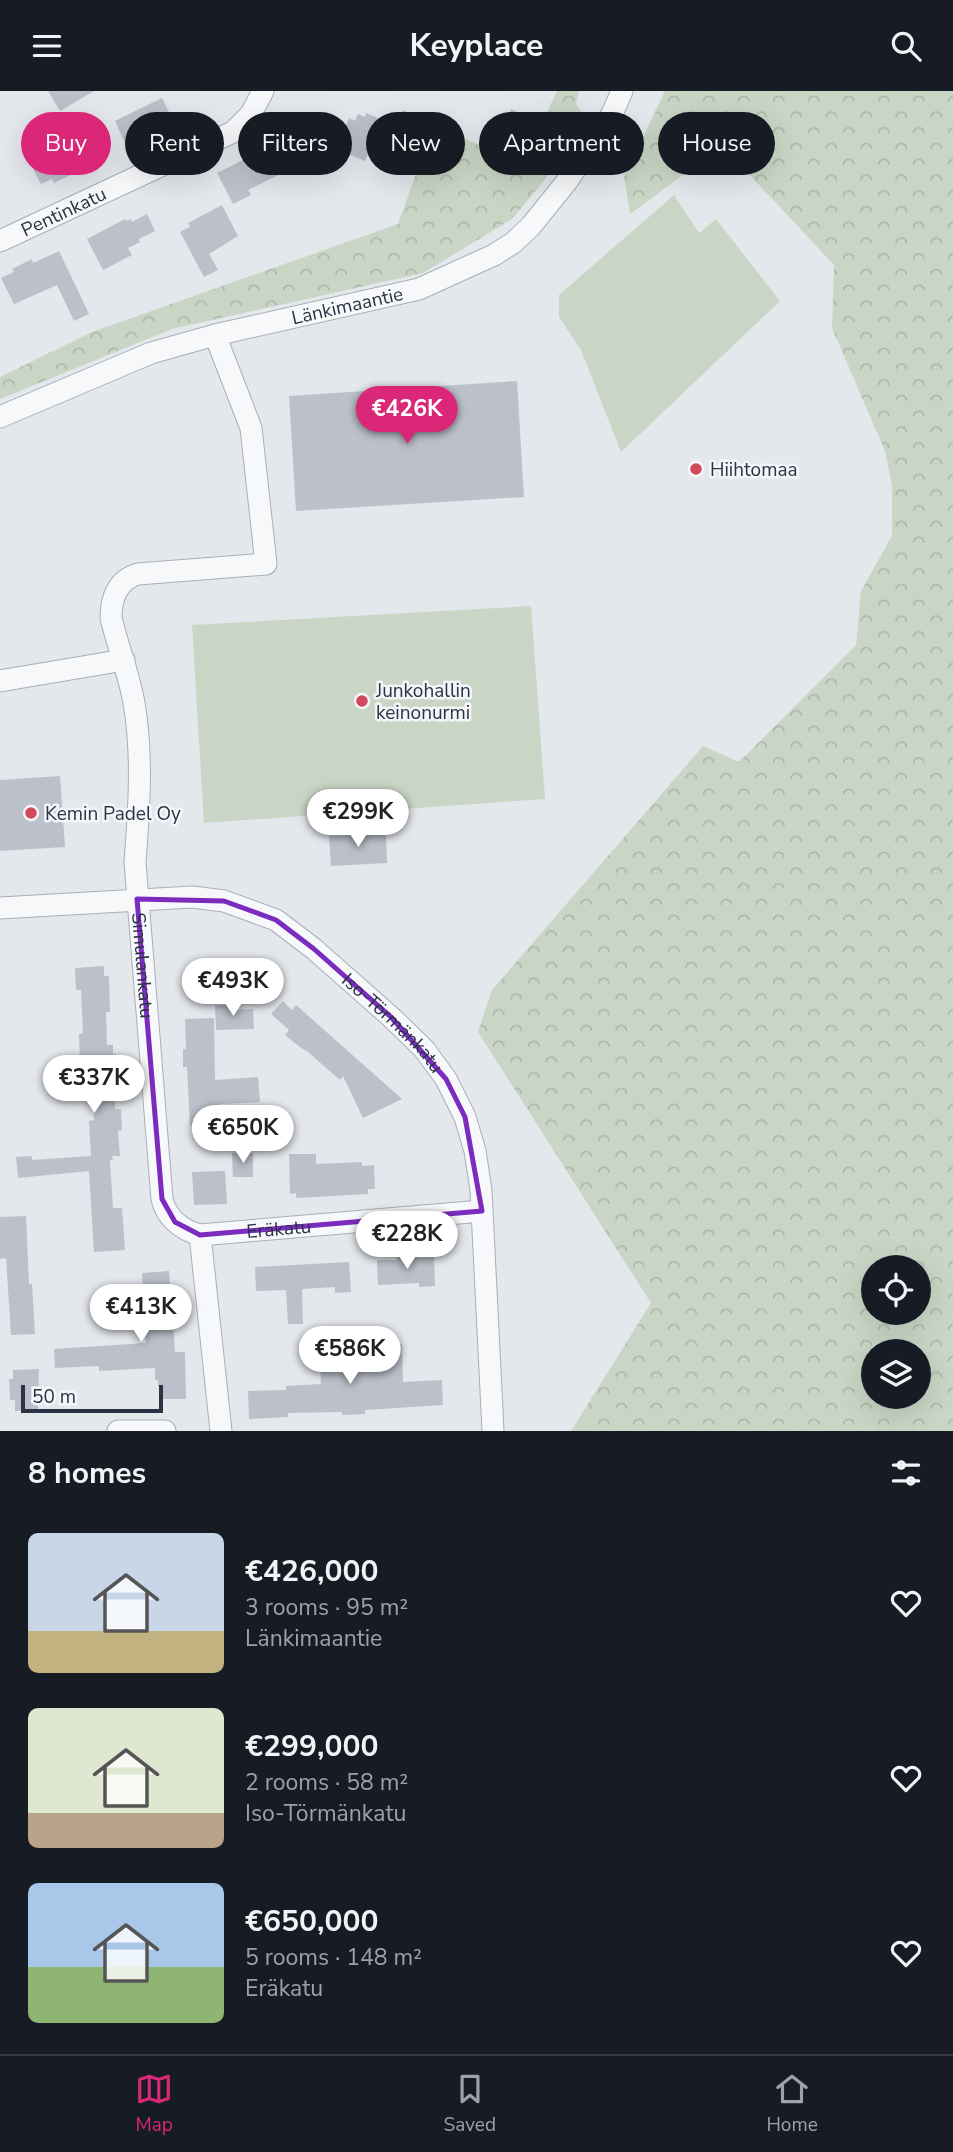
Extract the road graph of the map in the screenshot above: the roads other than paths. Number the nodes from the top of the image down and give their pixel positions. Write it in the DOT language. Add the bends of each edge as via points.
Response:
graph roads {
  1 [pos="263,91"];
  2 [pos="622,91"];
  3 [pos="0,241"];
  4 [pos="215,335"];
  5 [pos="0,417"];
  6 [pos="124,660"];
  7 [pos="0,681"];
  8 [pos="137,899"];
  9 [pos="0,908"];
  10 [pos="482,1211"];
  11 [pos="200,1235"];
  12 [pos="118,1431"];
  13 [pos="165,1431"];
  14 [pos="221,1431"];
  15 [pos="493,1431"];
  1 -- 3 [label="street, Pentinkatu" via="251,114 233,132"];
  2 -- 4 [label="street, Länkimaantie" via="568,180 531,226 494,255 419,289"];
  4 -- 5 [label="street, Länkimaantie" via="151,353"];
  4 -- 6 [label="street, Simulankatu" via="251,428 266,564 132,575 119,586 111,605"];
  6 -- 7 [label="street"];
  6 -- 8 [label="street, Simulankatu" via="138,741"];
  8 -- 9 [label="street, Iso-Törmänkatu"];
  8 -- 10 [label="street, Iso-Törmänkatu" via="224,901 276,920 391,1017 424,1049 465,1117 475,1151"];
  8 -- 11 [label="street, Simulankatu" via="162,1199 168,1216"];
  10 -- 11 [label="street, Eräkatu"];
  10 -- 15 [label="street, Iso-Törmänkatu"];
  11 -- 14 [label="street"];
  12 -- 13 [label="street"];
}
